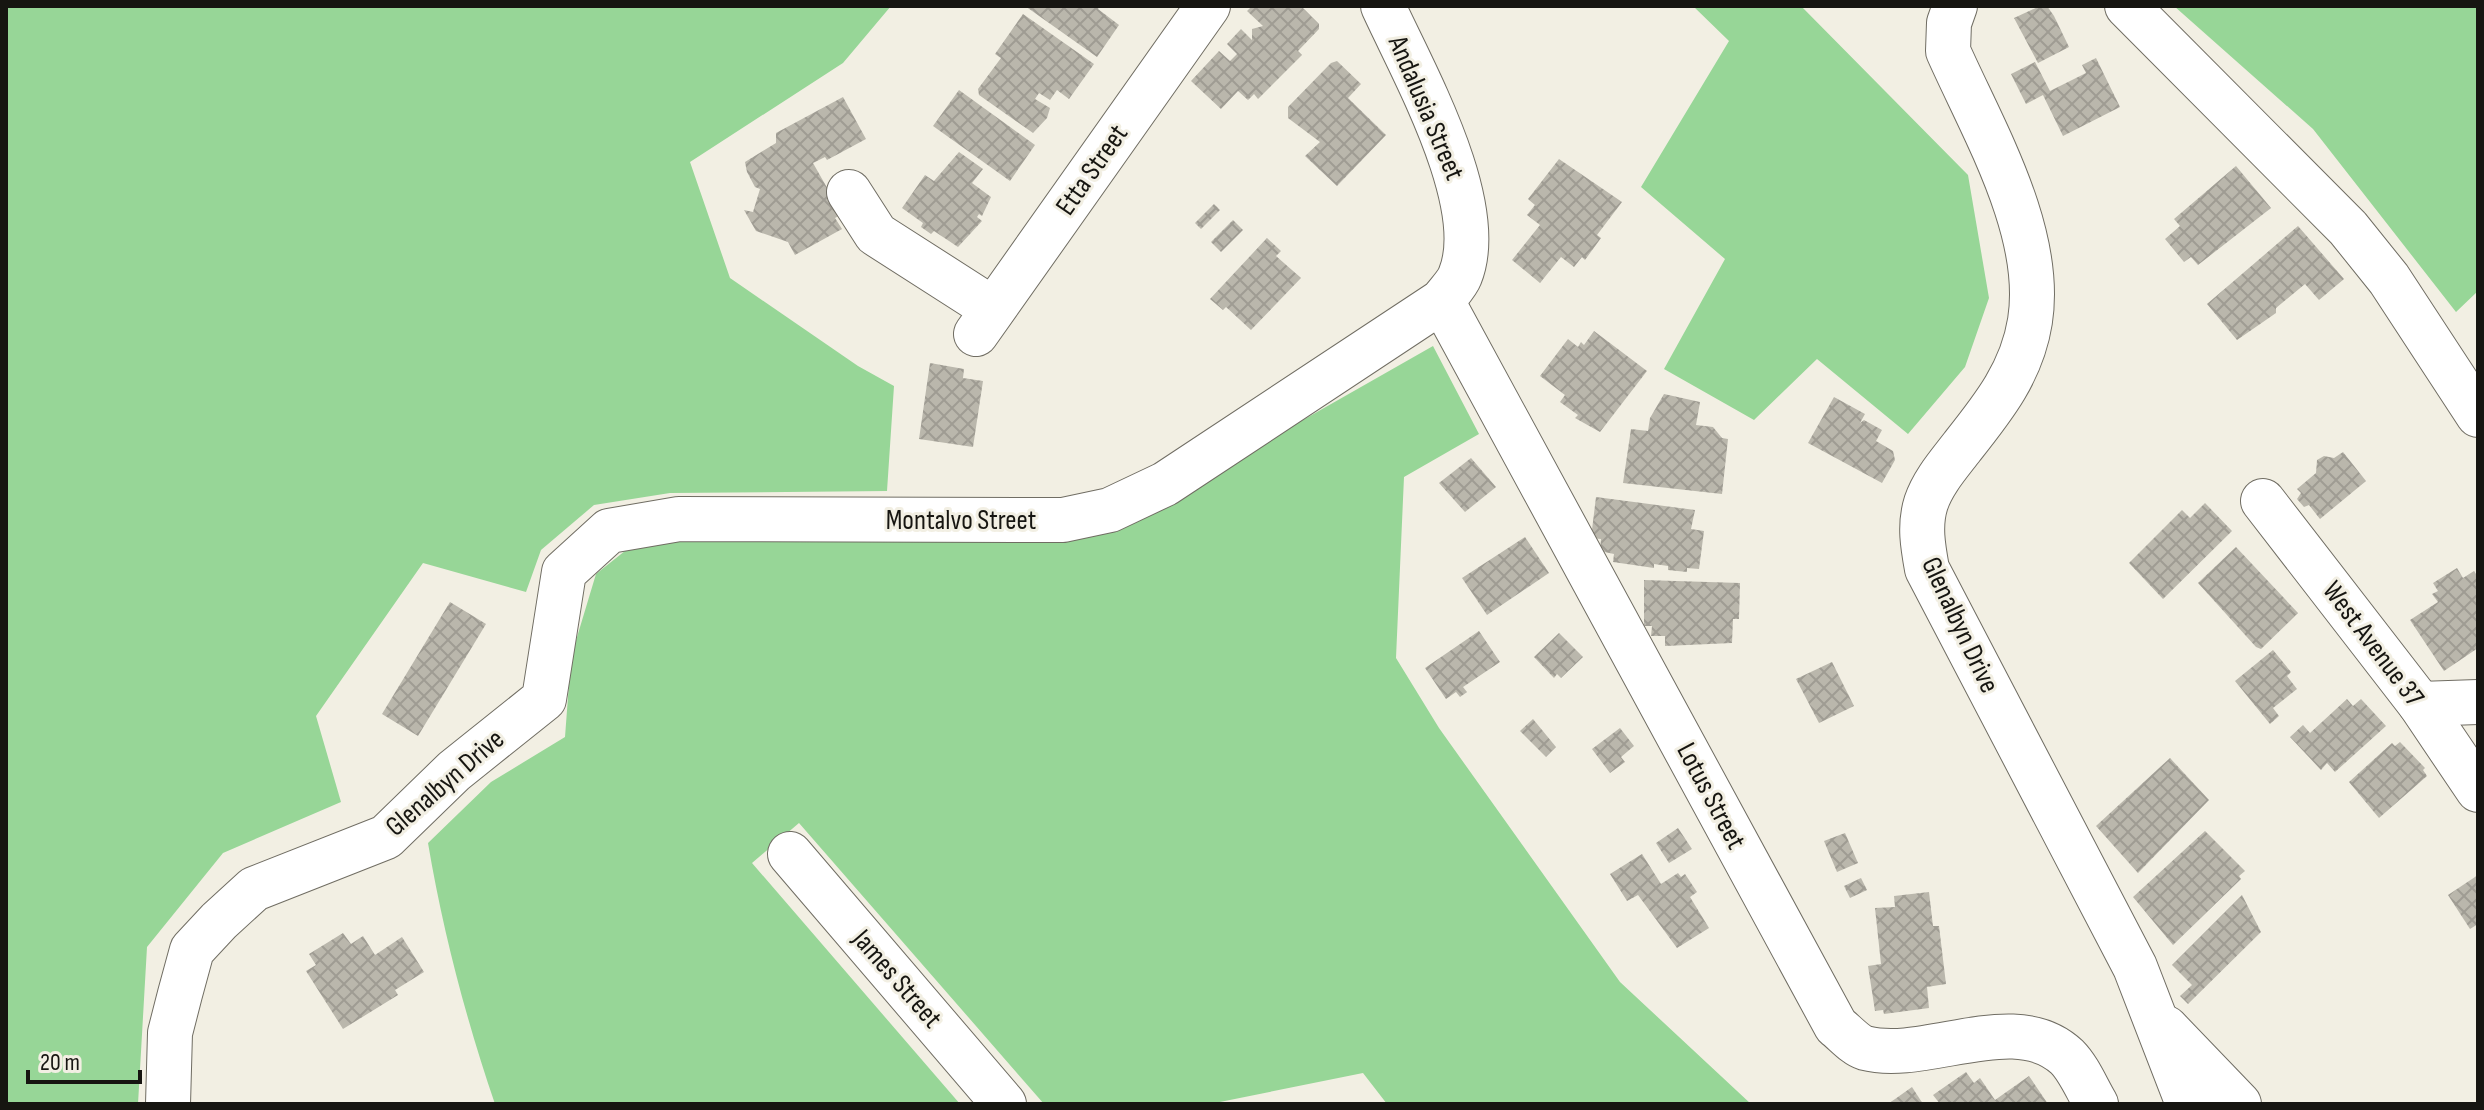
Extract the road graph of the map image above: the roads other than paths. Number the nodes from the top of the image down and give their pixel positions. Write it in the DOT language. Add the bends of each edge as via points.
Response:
graph roads {
  1 [pos="1208,6"];
  2 [pos="1383,6"];
  3 [pos="1955,6"];
  4 [pos="2127,6"];
  5 [pos="849,192"];
  6 [pos="1442,301"];
  7 [pos="2478,415"];
  8 [pos="2263,501"];
  9 [pos="544,699"];
  10 [pos="2478,702"];
  11 [pos="2420,704"];
  12 [pos="2478,790"];
  13 [pos="790,854"];
  14 [pos="2154,1015"];
  15 [pos="168,1104"];
  16 [pos="1004,1104"];
  17 [pos="2096,1104"];
  18 [pos="2188,1104"];
  19 [pos="2239,1104"];
  1 -- 5 [label="street, Etta Street" via="984,321 876,234"];
  2 -- 6 [label="street, Andalusia Street" via="1460,187 1460,276"];
  3 -- 14 [label="street, Glenalbyn Drive" via="1948,51 2018,212 2031,278 2030,320 2005,392 1942,473 1926,504 1921,537 1927,569 2135,967"];
  4 -- 7 [label="street" via="2348,228 2389,279"];
  6 -- 9 [label="street, Montalvo Street" via="1165,484 1110,510 1063,520 679,519 609,531 564,572"];
  6 -- 17 [label="street, Lotus Street" via="1836,1026 1862,1047 1895,1050 2021,1036 2046,1042 2069,1058"];
  8 -- 11 [label="street, West Avenue 37"];
  9 -- 15 [label="street, Glenalbyn Drive" via="454,771 386,837 254,889 192,950 170,1033"];
  10 -- 11 [label="street"];
  11 -- 12 [label="street, West Avenue 37"];
  13 -- 16 [label="street, James Street"];
  14 -- 18 [label="street, Glenalbyn Drive"];
  14 -- 19 [label="street"];
}
